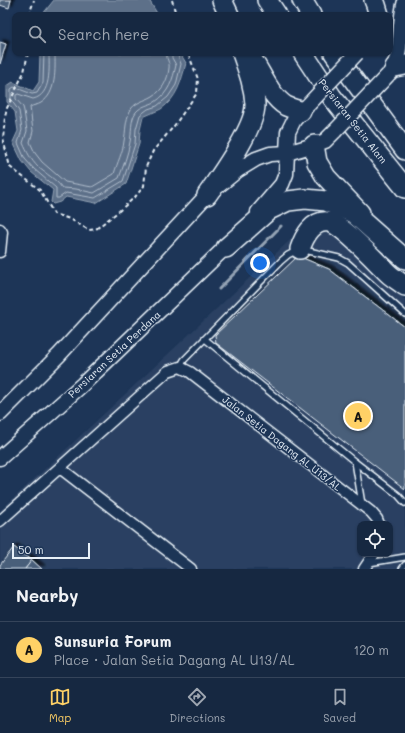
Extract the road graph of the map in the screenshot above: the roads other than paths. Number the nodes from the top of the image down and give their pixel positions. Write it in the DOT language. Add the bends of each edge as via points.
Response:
graph roads {
  1 [pos="222,0"];
  2 [pos="267,0"];
  3 [pos="302,0"];
  4 [pos="374,0"];
  5 [pos="405,1"];
  6 [pos="228,12"];
  7 [pos="275,12"];
  8 [pos="309,12"];
  9 [pos="378,12"];
  10 [pos="399,28"];
  11 [pos="243,56"];
  12 [pos="251,56"];
  13 [pos="305,56"];
  14 [pos="336,56"];
  15 [pos="354,56"];
  16 [pos="396,69"];
  17 [pos="305,107"];
  18 [pos="314,146"];
  19 [pos="405,150"];
  20 [pos="287,153"];
  21 [pos="405,188"];
  22 [pos="207,195"];
  23 [pos="1,231"];
  24 [pos="389,245"];
  25 [pos="226,248"];
  26 [pos="300,249"];
  27 [pos="0,252"];
  28 [pos="405,259"];
  29 [pos="405,286"];
  30 [pos="405,314"];
  31 [pos="205,339"];
  32 [pos="180,367"];
  33 [pos="0,414"];
  34 [pos="0,458"];
  35 [pos="355,462"];
  36 [pos="60,468"];
  37 [pos="405,503"];
  38 [pos="362,506"];
  39 [pos="0,521"];
  40 [pos="378,521"];
  41 [pos="405,557"];
  42 [pos="369,562"];
  43 [pos="405,565"];
  44 [pos="191,569"];
  45 [pos="402,569"];
  1 -- 6 [label="highway"];
  2 -- 7 [label="highway"];
  3 -- 8 [label="highway"];
  4 -- 9 [label="highway"];
  5 -- 10 [label="main road"];
  10 -- 16 [label="main road" via="403,42"];
  11 -- 22 [label="highway" via="252,83 255,105 249,128"];
  12 -- 17 [label="highway" via="279,100 288,106"];
  13 -- 21 [label="highway, Persiaran Setia Alam" via="332,97"];
  14 -- 19 [label="highway"];
  15 -- 17 [label="main road, Persiaran Setia Perdana, bridge"];
  16 -- 18 [label="main road, bridge" via="325,141"];
  17 -- 20 [label="main road, Persiaran Setia Perdana" via="288,132"];
  18 -- 20 [label="main road"];
  18 -- 24 [label="highway" via="317,162 326,177"];
  20 -- 22 [label="main road" via="270,154 256,160 238,170"];
  20 -- 25 [label="main road, Persiaran Setia Perdana" via="286,174 282,184"];
  22 -- 33 [label="main road"];
  23 -- 27 [label="street"];
  24 -- 25 [label="highway" via="354,214 326,201 305,199 288,201 269,210"];
  24 -- 28 [label="highway"];
  25 -- 34 [label="main road, Persiaran Setia Perdana" via="83,384"];
  26 -- 29 [label="highway" via="311,229 320,223 328,222 341,229"];
  26 -- 30 [label="lane" via="326,254 348,263"];
  26 -- 31 [label="lane" via="281,261"];
  31 -- 32 [label="lane"];
  31 -- 35 [label="lane"];
  32 -- 36 [label="street" via="168,371"];
  32 -- 38 [label="street, Jalan Setia Dagang AL U13/AL" via="190,372"];
  35 -- 37 [label="lane"];
  35 -- 38 [label="lane"];
  36 -- 39 [label="street"];
  36 -- 44 [label="street"];
  38 -- 40 [label="street, Jalan Setia Dagang AL U13/AL"];
  41 -- 42 [label="lane"];
  43 -- 45 [label="lane"];
}
